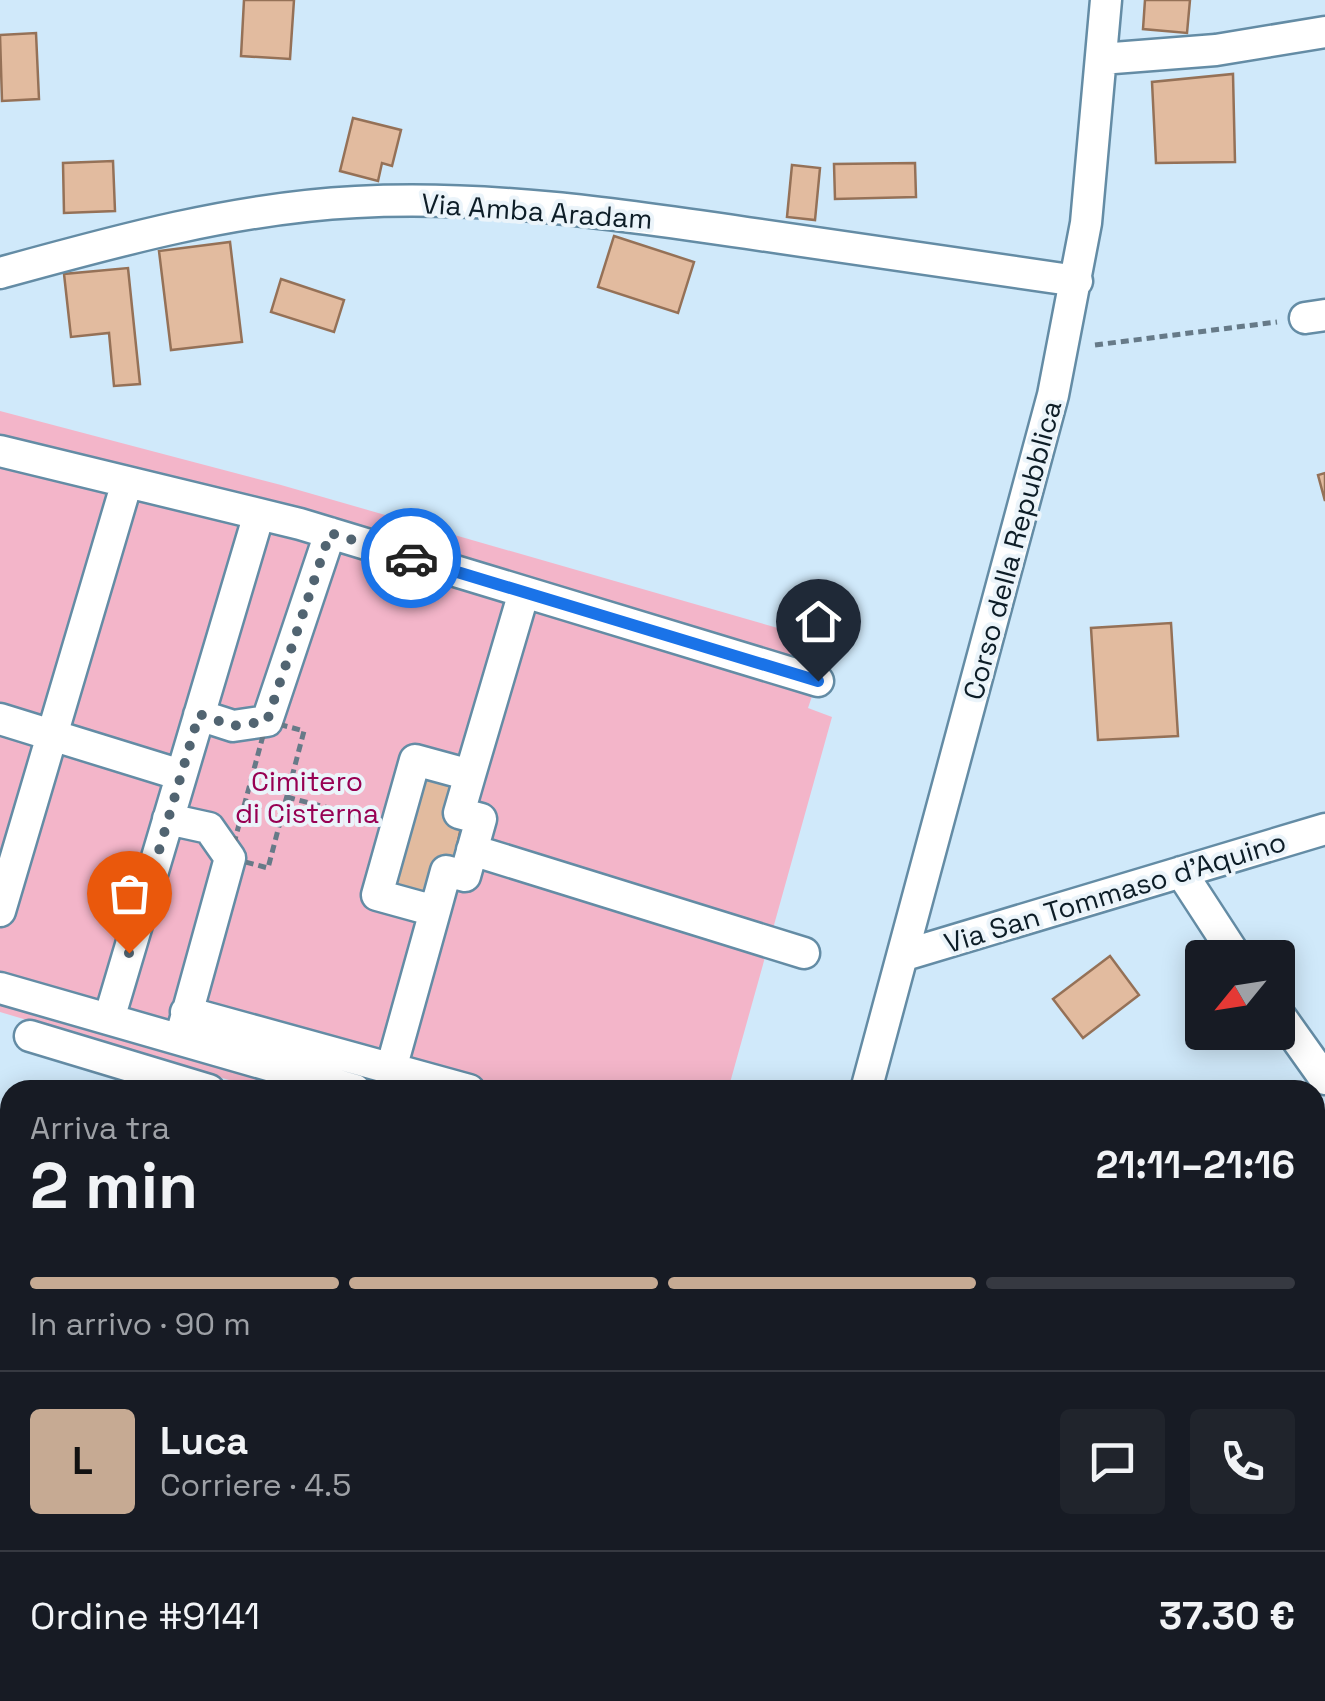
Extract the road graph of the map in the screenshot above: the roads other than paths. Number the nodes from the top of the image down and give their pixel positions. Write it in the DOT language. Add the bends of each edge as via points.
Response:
graph roads {
  1 [pos="1106,0"];
  2 [pos="1325,32"];
  3 [pos="1100,60"];
  4 [pos="0,273"];
  5 [pos="1077,282"];
  6 [pos="0,451"];
  7 [pos="127,482"];
  8 [pos="258,514"];
  9 [pos="330,533"];
  10 [pos="524,592"];
  11 [pos="818,681"];
  12 [pos="199,714"];
  13 [pos="0,718"];
  14 [pos="52,735"];
  15 [pos="181,775"];
  16 [pos="470,775"];
  17 [pos="168,820"];
  18 [pos="1325,829"];
  19 [pos="472,850"];
  20 [pos="1181,872"];
  21 [pos="0,911"];
  22 [pos="434,911"];
  23 [pos="1226,940"];
  24 [pos="804,953"];
  25 [pos="905,954"];
  26 [pos="0,988"];
  27 [pos="109,1019"];
  28 [pos="183,1026"];
  29 [pos="30,1036"];
  30 [pos="1295,1037"];
  31 [pos="392,1068"];
  32 [pos="1325,1079"];
  33 [pos="176,1080"];
  34 [pos="328,1080"];
  35 [pos="434,1080"];
  36 [pos="869,1080"];
  1 -- 3 [label="street, Corso della Repubblica"];
  2 -- 3 [label="street"];
  3 -- 5 [label="street, Corso della Repubblica"];
  4 -- 5 [label="street, Via Amba Aradam" via="262,212 432,201 616,214"];
  5 -- 25 [label="street, Corso della Repubblica" via="1026,510"];
  6 -- 7 [label="street"];
  7 -- 8 [label="street"];
  7 -- 14 [label="street"];
  8 -- 9 [label="street"];
  8 -- 12 [label="street"];
  9 -- 10 [label="street"];
  9 -- 12 [label="street" via="267,721 233,726"];
  10 -- 11 [label="street"];
  10 -- 16 [label="street"];
  12 -- 15 [label="street"];
  13 -- 14 [label="street"];
  14 -- 15 [label="street"];
  14 -- 21 [label="street"];
  15 -- 17 [label="street"];
  16 -- 19 [label="street" via="460,813 481,819"];
  16 -- 22 [label="street" via="415,760 377,895"];
  17 -- 27 [label="street"];
  17 -- 28 [label="street" via="208,828 230,858"];
  18 -- 20 [label="street, Via San Tommaso d'Aquino"];
  19 -- 22 [label="street" via="465,876 446,870"];
  19 -- 24 [label="street"];
  20 -- 23 [label="street"];
  20 -- 25 [label="street, Via San Tommaso d'Aquino"];
  22 -- 31 [label="street"];
  25 -- 36 [label="street, Corso della Repubblica"];
  26 -- 27 [label="street"];
  27 -- 28 [label="street"];
  28 -- 31 [label="street"];
  28 -- 34 [label="street"];
  29 -- 33 [label="street"];
  30 -- 32 [label="street"];
  31 -- 35 [label="street"];
}
